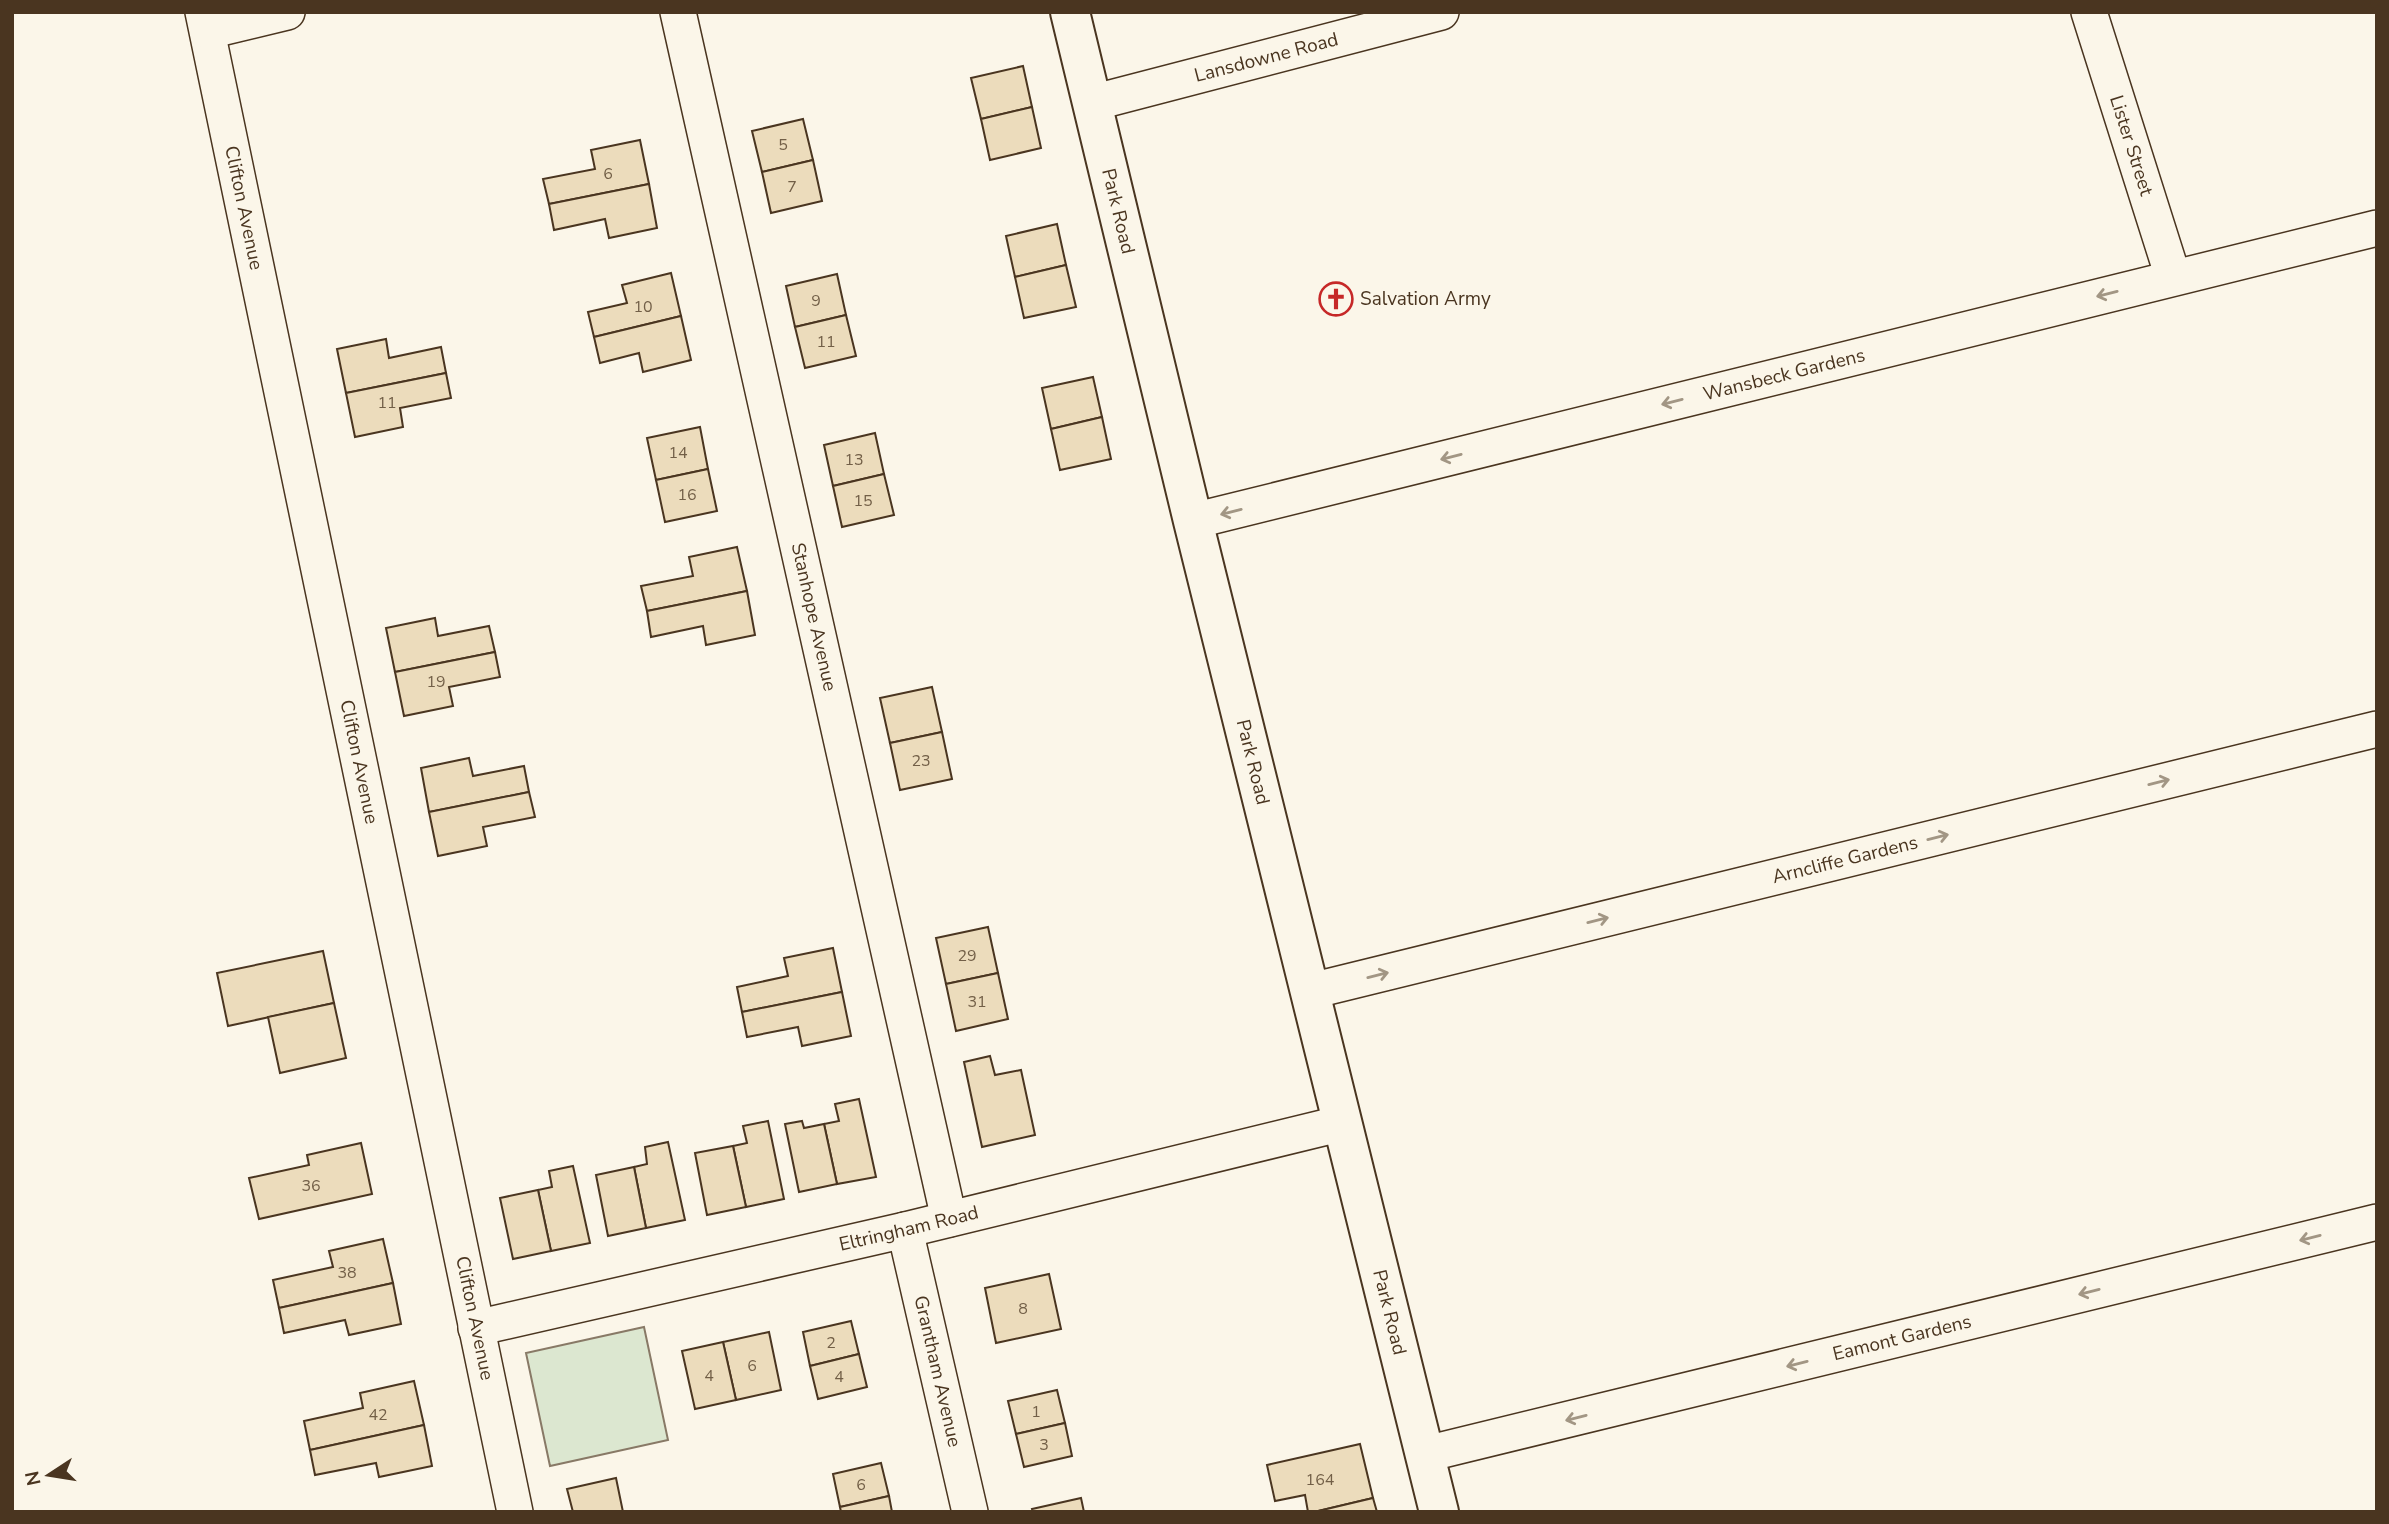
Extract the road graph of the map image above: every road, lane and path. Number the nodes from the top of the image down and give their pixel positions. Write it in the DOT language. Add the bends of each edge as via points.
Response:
graph roads {
  1 [pos="287,12"];
  2 [pos="678,12"];
  3 [pos="1070,12"];
  4 [pos="1441,12"];
  5 [pos="2089,12"];
  6 [pos="205,22"];
  7 [pos="1092,103"];
  8 [pos="2377,228"];
  9 [pos="2173,277"];
  10 [pos="1193,521"];
  11 [pos="2377,729"];
  12 [pos="1311,991"];
  13 [pos="1343,1123"];
  14 [pos="949,1219"];
  15 [pos="2377,1222"];
  16 [pos="905,1230"];
  17 [pos="476,1328"];
  18 [pos="1426,1454"];
  19 [pos="515,1512"];
  20 [pos="970,1512"];
  21 [pos="1440,1512"];
  1 -- 6 [label="street"];
  2 -- 14 [label="street, Stanhope Avenue"];
  3 -- 7 [label="street, Park Road"];
  4 -- 7 [label="street, Lansdowne Road"];
  5 -- 9 [label="street, Lister Street"];
  6 -- 17 [label="street, Clifton Avenue"];
  7 -- 10 [label="street, Park Road"];
  8 -- 9 [label="street, Wansbeck Gardens"];
  9 -- 10 [label="street, Wansbeck Gardens, one-way"];
  10 -- 12 [label="street, Park Road"];
  12 -- 11 [label="street, Arncliffe Gardens, one-way"];
  12 -- 13 [label="street, Park Road"];
  13 -- 14 [label="street, Eltringham Road"];
  13 -- 18 [label="street, Park Road"];
  14 -- 16 [label="street, Eltringham Road"];
  15 -- 18 [label="street, Eamont Gardens, one-way"];
  16 -- 17 [label="street, Eltringham Road"];
  16 -- 20 [label="street, Grantham Avenue"];
  17 -- 19 [label="street, Clifton Avenue"];
  18 -- 21 [label="street, Park Road"];
}
